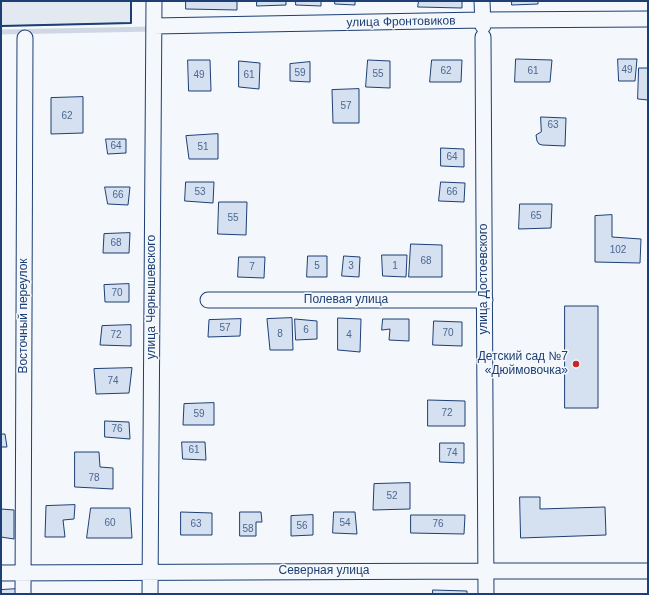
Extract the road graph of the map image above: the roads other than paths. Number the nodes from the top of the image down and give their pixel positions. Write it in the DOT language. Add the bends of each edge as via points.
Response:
graph roads {
  1 [pos="154,1"];
  2 [pos="482,1"];
  3 [pos="648,19"];
  4 [pos="154,26"];
  5 [pos="483,28"];
  6 [pos="25,38"];
  7 [pos="208,300"];
  8 [pos="484,300"];
  9 [pos="486,571"];
  10 [pos="648,571"];
  11 [pos="150,572"];
  12 [pos="1,573"];
  13 [pos="23,573"];
  14 [pos="23,594"];
  15 [pos="150,594"];
  16 [pos="486,594"];
  1 -- 4 [label="street, улица Чернышевского"];
  2 -- 5 [label="street, улица Достоевского"];
  3 -- 5 [label="street, улица Фронтовиков"];
  4 -- 5 [label="street, улица Фронтовиков"];
  4 -- 11 [label="street, улица Чернышевского"];
  5 -- 8 [label="street, улица Достоевского"];
  6 -- 13 [label="street, Восточный переулок"];
  7 -- 8 [label="street, Полевая улица"];
  8 -- 9 [label="street, улица Достоевского"];
  9 -- 10 [label="street, Северная улица"];
  9 -- 11 [label="street, Северная улица"];
  9 -- 16 [label="street, улица Достоевского"];
  11 -- 13 [label="street, Северная улица"];
  11 -- 15 [label="street, улица Чернышевского"];
  12 -- 13 [label="street, Северная улица"];
  13 -- 14 [label="street, Восточный переулок"];
}
